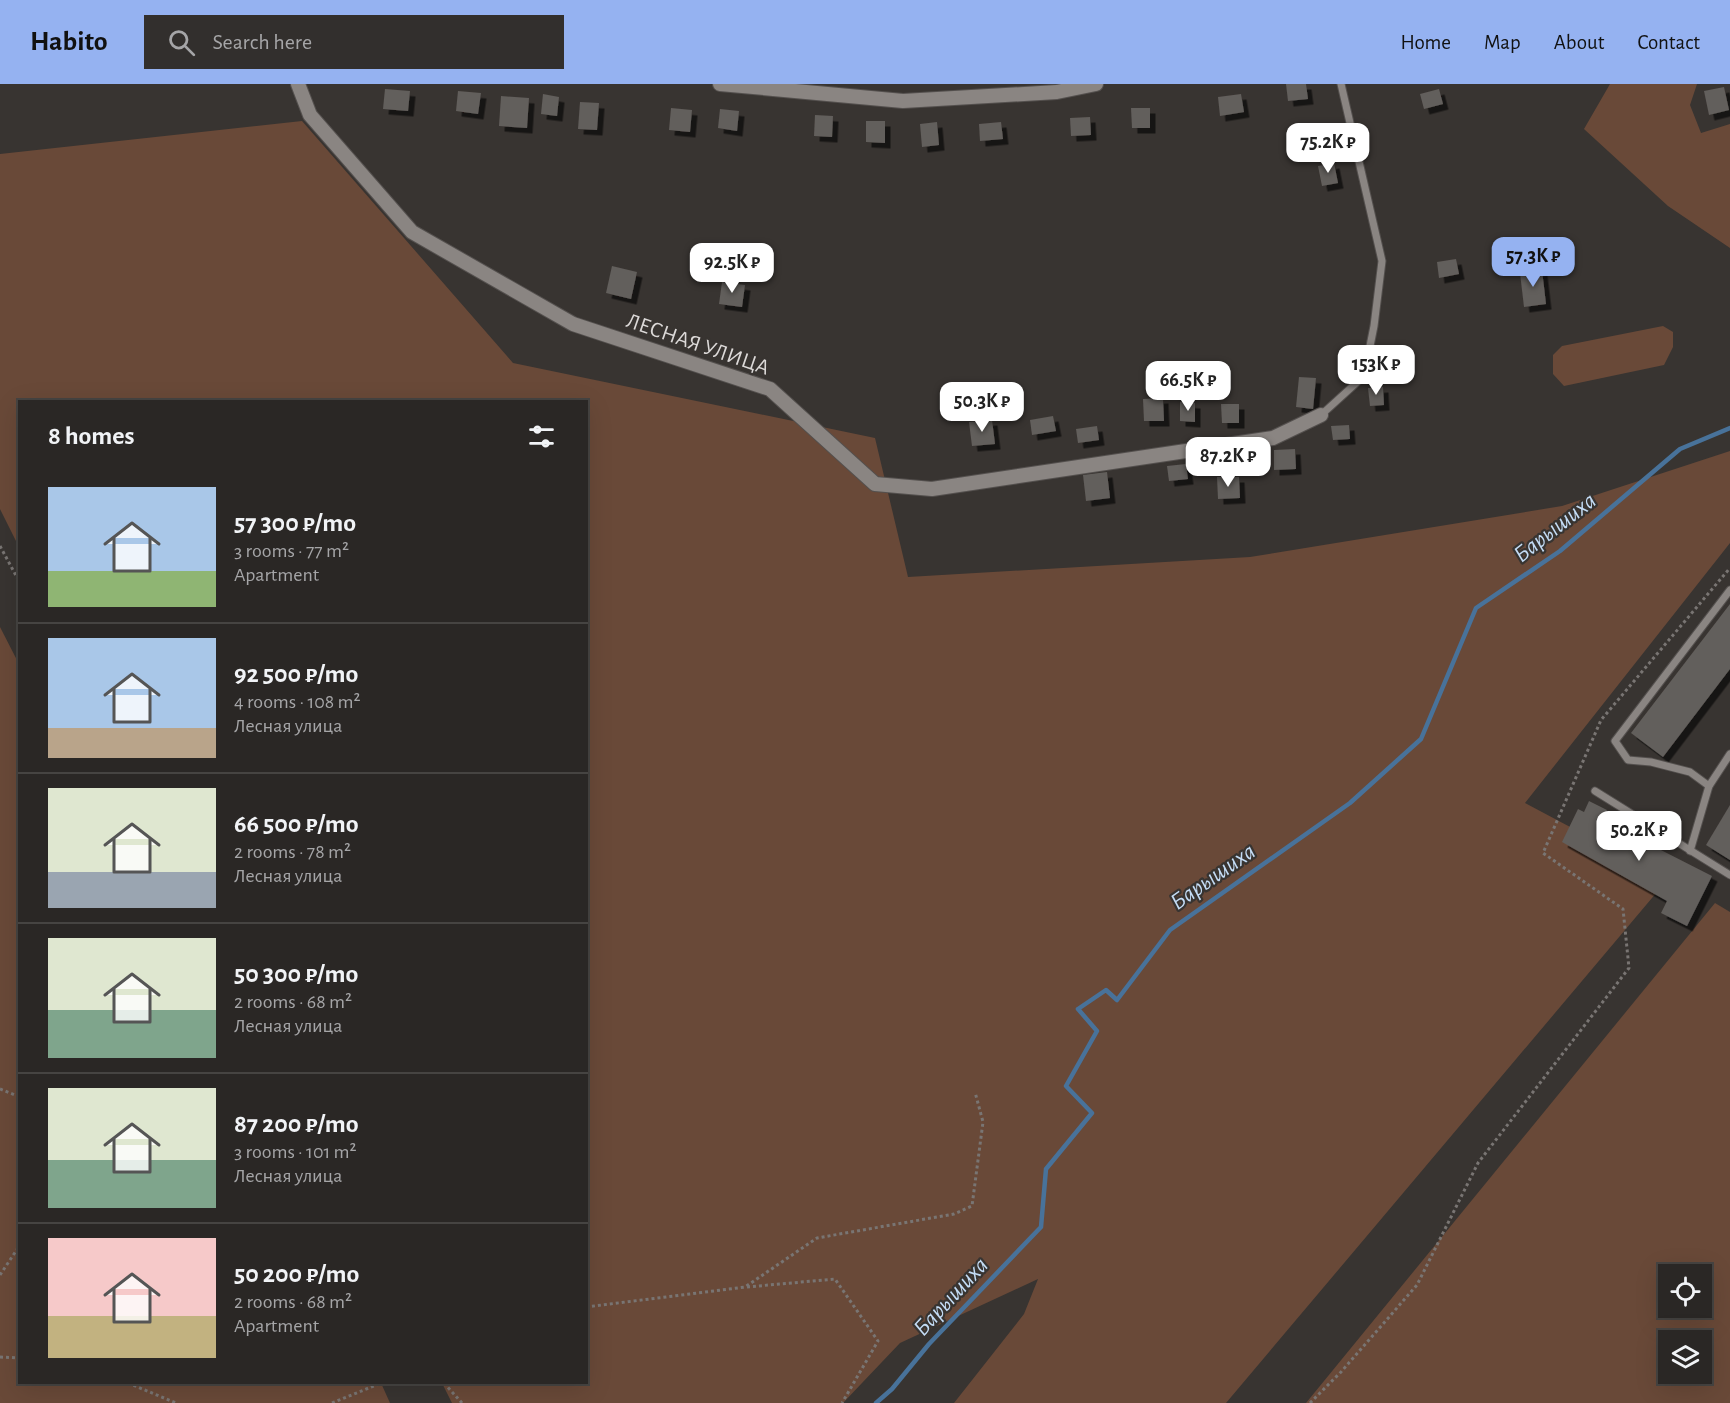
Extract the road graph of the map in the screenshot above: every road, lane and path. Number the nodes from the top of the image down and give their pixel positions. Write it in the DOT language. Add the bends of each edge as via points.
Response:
graph roads {
  1 [pos="298,84"];
  2 [pos="720,84"];
  3 [pos="1096,84"];
  4 [pos="1341,84"];
  5 [pos="1321,415"];
  6 [pos="0,546"];
  7 [pos="1730,568"];
  8 [pos="18,579"];
  9 [pos="1730,590"];
  10 [pos="1730,754"];
  11 [pos="1709,786"];
  12 [pos="1595,791"];
  13 [pos="1690,851"];
  14 [pos="1730,875"];
  15 [pos="0,1089"];
  16 [pos="975,1092"];
  17 [pos="18,1096"];
  18 [pos="18,1248"];
  19 [pos="0,1275"];
  20 [pos="745,1287"];
  21 [pos="588,1307"];
  22 [pos="0,1357"];
  23 [pos="18,1358"];
  24 [pos="130,1384"];
  25 [pos="379,1384"];
  26 [pos="445,1384"];
  27 [pos="176,1403"];
  28 [pos="332,1403"];
  29 [pos="462,1403"];
  30 [pos="842,1403"];
  31 [pos="1310,1403"];
  1 -- 5 [label="street, ЛЕСНАЯ УЛИЦА" via="310,115 412,232 573,324 770,389 875,484 932,489 1261,440"];
  2 -- 3 [label="street" via="903,101 1057,92"];
  4 -- 5 [label="lane" via="1382,261 1364,376"];
  6 -- 8 [label="path"];
  7 -- 31 [label="path" via="1601,720 1543,853 1623,909 1629,968 1478,1163 1417,1285"];
  9 -- 11 [label="lane" via="1614,741 1628,760 1690,772"];
  10 -- 11 [label="lane"];
  11 -- 13 [label="lane"];
  12 -- 13 [label="lane"];
  13 -- 14 [label="lane"];
  15 -- 17 [label="path"];
  16 -- 20 [label="path" via="983,1122 972,1206 954,1214 817,1238"];
  18 -- 19 [label="path"];
  20 -- 21 [label="path"];
  20 -- 30 [label="path" via="835,1279 878,1341"];
  22 -- 23 [label="path"];
  24 -- 27 [label="path"];
  25 -- 28 [label="path"];
  26 -- 29 [label="path"];
}
